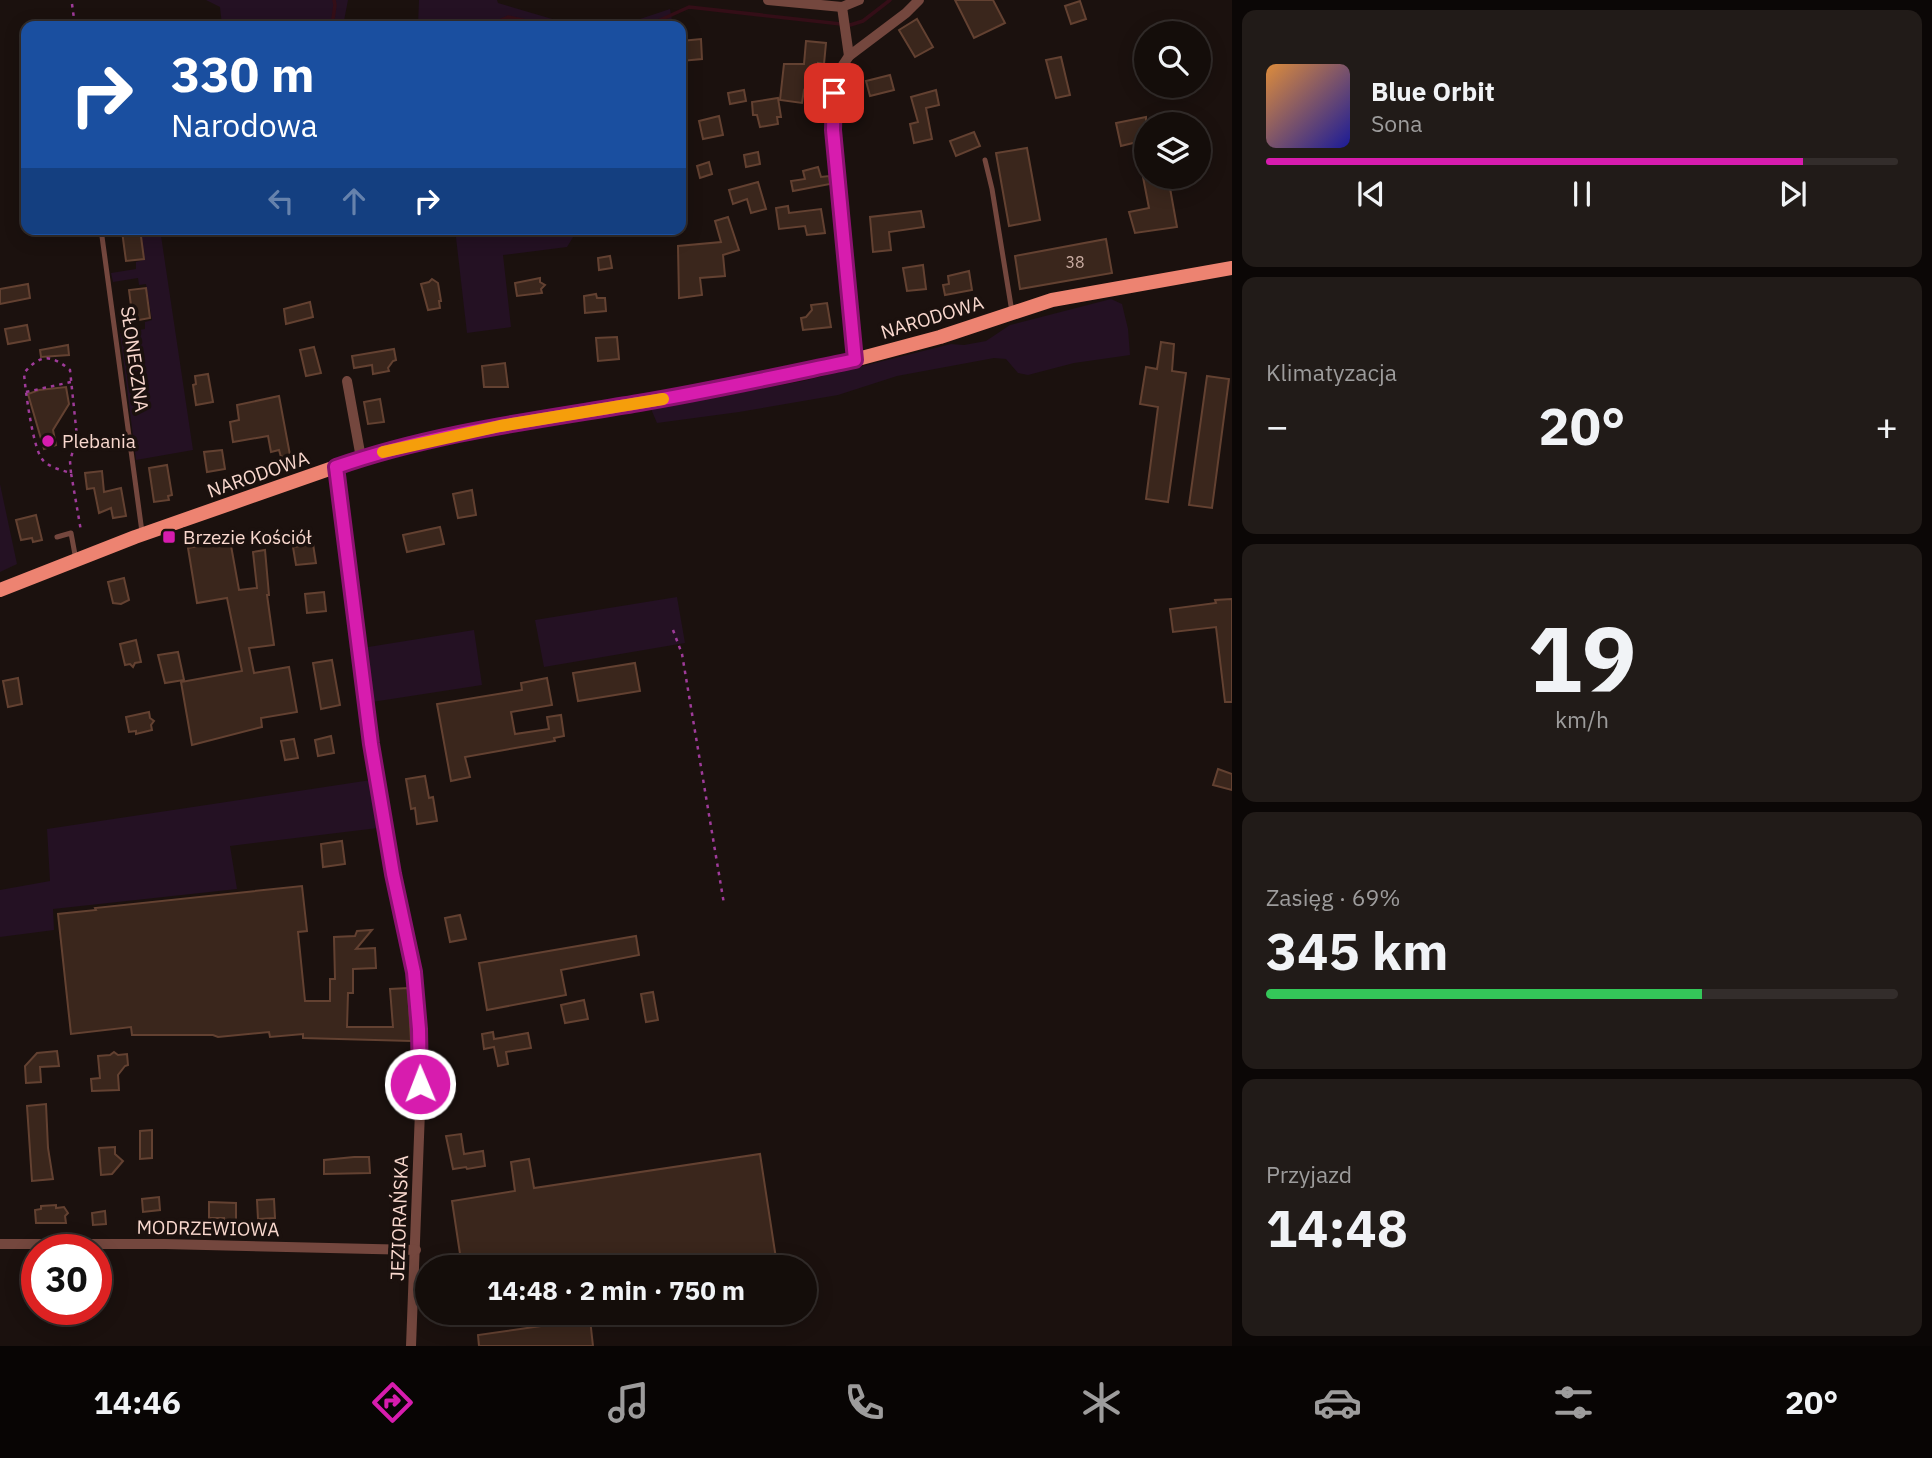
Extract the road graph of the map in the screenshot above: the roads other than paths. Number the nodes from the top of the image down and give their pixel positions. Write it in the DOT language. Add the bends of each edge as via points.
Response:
graph roads {
  1 [pos="768,0"];
  2 [pos="859,0"];
  3 [pos="919,0"];
  4 [pos="842,11"];
  5 [pos="849,55"];
  6 [pos="985,160"];
  7 [pos="102,235"];
  8 [pos="1232,268"];
  9 [pos="1012,313"];
  10 [pos="855,360"];
  11 [pos="347,381"];
  12 [pos="361,458"];
  13 [pos="336,467"];
  14 [pos="143,535"];
  15 [pos="57,537"];
  16 [pos="76,560"];
  17 [pos="0,590"];
  18 [pos="0,1244"];
  19 [pos="416,1250"];
  20 [pos="411,1346"];
  1 -- 4 [label="street"];
  2 -- 4 [label="street"];
  3 -- 5 [label="street"];
  4 -- 5 [label="street"];
  5 -- 10 [label="street" via="834,93 833,130"];
  6 -- 9 [label="lane"];
  7 -- 14 [label="lane, SŁONECZNA"];
  8 -- 9 [label="street, NARODOWA" via="1052,300"];
  9 -- 10 [label="street, NARODOWA"];
  10 -- 12 [label="street, NARODOWA" via="681,396 500,426"];
  11 -- 12 [label="street"];
  12 -- 13 [label="street, NARODOWA"];
  13 -- 14 [label="street, NARODOWA"];
  13 -- 19 [label="street, JEZIORAŃSKA" via="371,744 414,972 420,1111"];
  14 -- 16 [label="street, NARODOWA"];
  15 -- 16 [label="lane" via="71,533"];
  16 -- 17 [label="street, NARODOWA"];
  18 -- 19 [label="street, MODRZEWIOWA"];
  19 -- 20 [label="street, JEZIORAŃSKA"];
}
